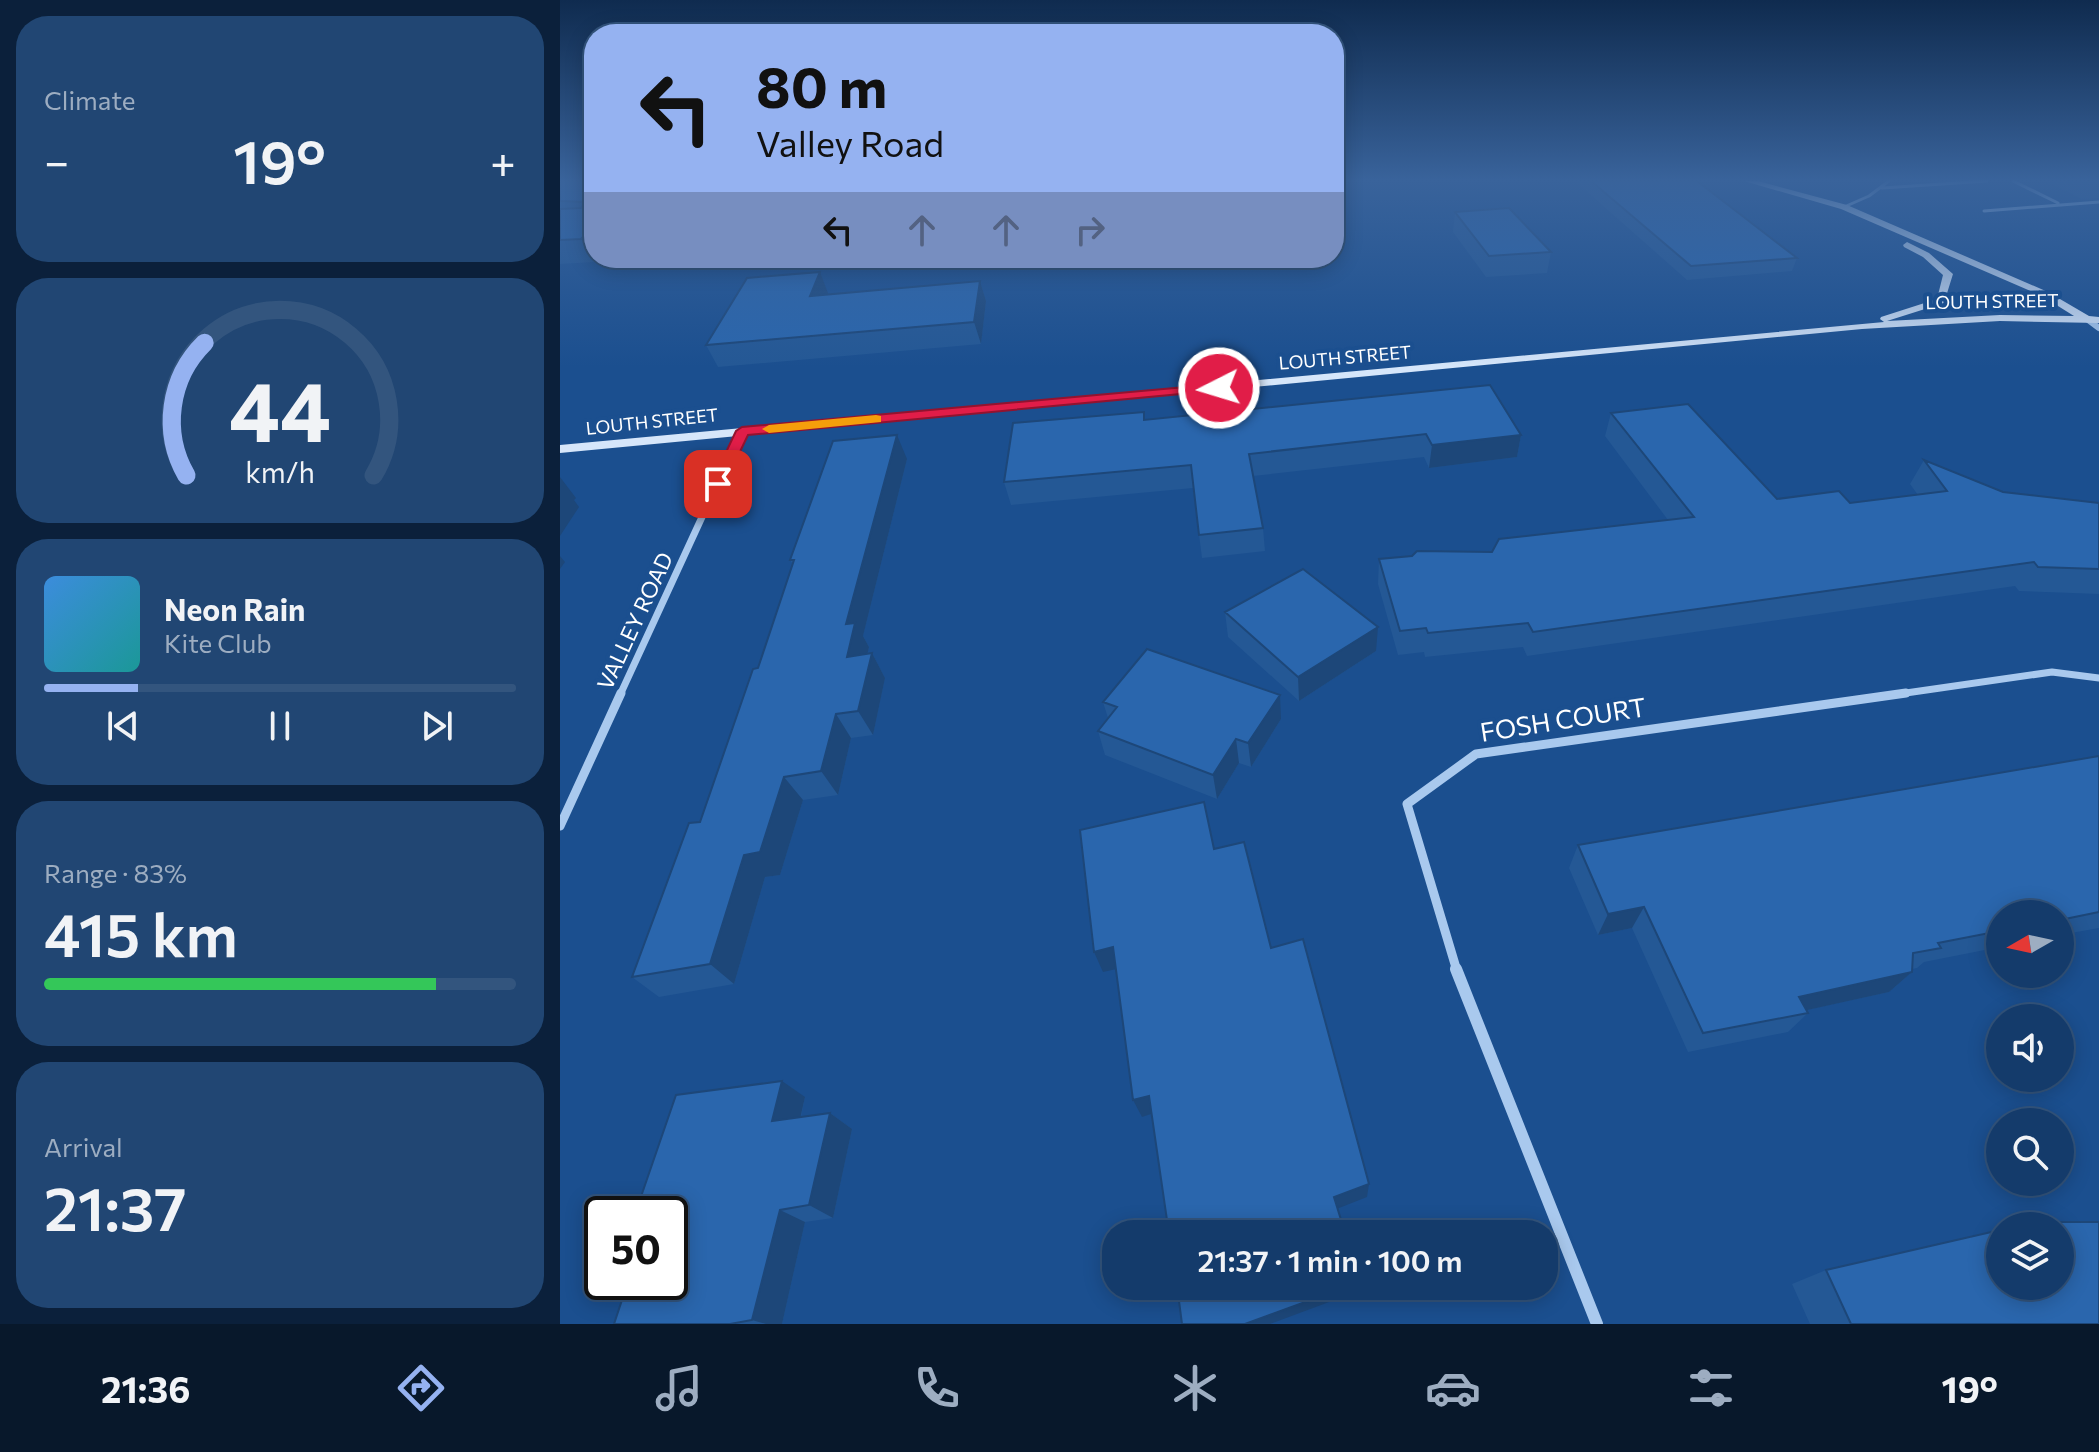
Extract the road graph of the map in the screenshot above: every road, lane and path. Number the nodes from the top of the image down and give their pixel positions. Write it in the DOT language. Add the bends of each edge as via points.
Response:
graph roads {
  1 [pos="1902,243"];
  2 [pos="1927,243"];
  3 [pos="2093,320"];
  4 [pos="1862,326"];
  5 [pos="2099,328"];
  6 [pos="742,431"];
  7 [pos="560,449"];
  8 [pos="2099,678"];
  9 [pos="560,826"];
  10 [pos="1597,1324"];
  1 -- 4 [label="main road" via="1948,274 1941,301"];
  2 -- 3 [label="main road"];
  3 -- 4 [label="main road, LOUTH STREET" via="2000,318"];
  3 -- 5 [label="street"];
  4 -- 6 [label="main road, LOUTH STREET"];
  6 -- 7 [label="main road, LOUTH STREET"];
  6 -- 9 [label="street, VALLEY ROAD"];
  8 -- 10 [label="street, FOSH COURT" via="2052,672 1476,754 1407,804 1450,953"];
}
